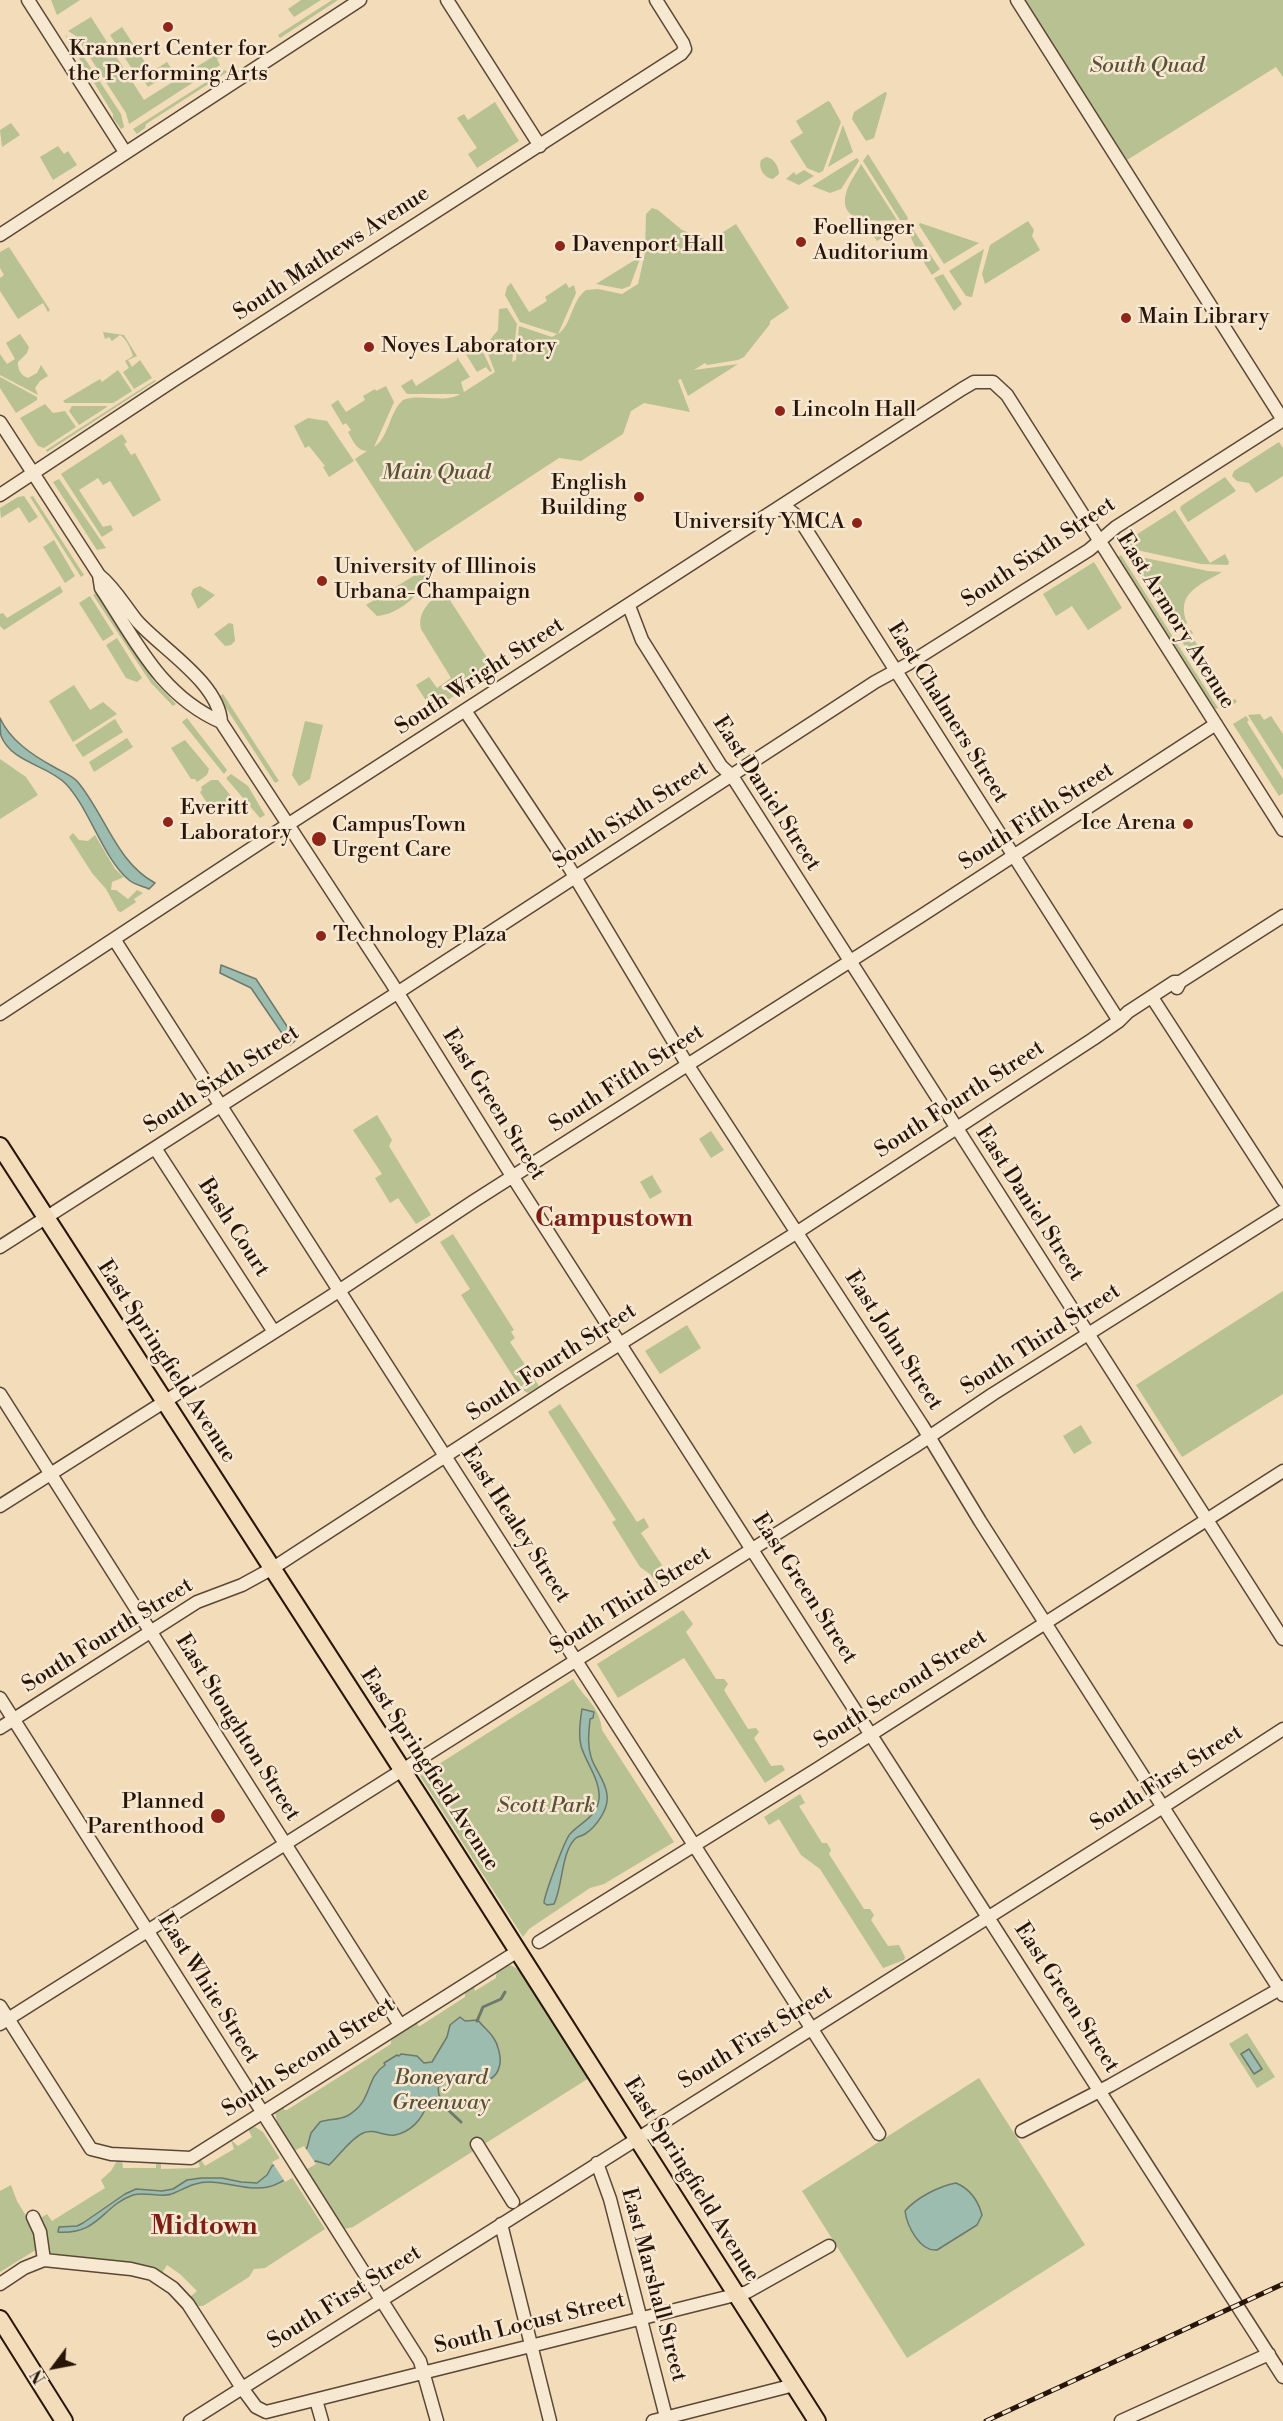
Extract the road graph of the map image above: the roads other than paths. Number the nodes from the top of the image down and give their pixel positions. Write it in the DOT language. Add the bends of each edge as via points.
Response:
graph roads {
  1 [pos="28,0"];
  2 [pos="360,0"];
  3 [pos="447,0"];
  4 [pos="656,0"];
  5 [pos="1017,0"];
  6 [pos="540,146"];
  7 [pos="125,152"];
  8 [pos="0,236"];
  9 [pos="986,381"];
  10 [pos="1283,420"];
  11 [pos="0,422"];
  12 [pos="34,473"];
  13 [pos="0,495"];
  14 [pos="798,496"];
  15 [pos="777,510"];
  16 [pos="798,517"];
  17 [pos="1100,541"];
  18 [pos="99,575"];
  19 [pos="629,606"];
  20 [pos="896,671"];
  21 [pos="466,712"];
  22 [pos="221,722"];
  23 [pos="1216,724"];
  24 [pos="732,776"];
  25 [pos="289,825"];
  26 [pos="1283,830"];
  27 [pos="1014,857"];
  28 [pos="575,878"];
  29 [pos="1283,916"];
  30 [pos="114,939"];
  31 [pos="850,961"];
  32 [pos="1180,982"];
  33 [pos="398,993"];
  34 [pos="1155,1002"];
  35 [pos="0,1014"];
  36 [pos="1119,1021"];
  37 [pos="687,1064"];
  38 [pos="222,1105"];
  39 [pos="955,1127"];
  40 [pos="0,1146"];
  41 [pos="155,1148"];
  42 [pos="513,1177"];
  43 [pos="1283,1200"];
  44 [pos="1283,1211"];
  45 [pos="46,1218"];
  46 [pos="796,1233"];
  47 [pos="0,1247"];
  48 [pos="340,1290"];
  49 [pos="274,1332"];
  50 [pos="1087,1335"];
  51 [pos="622,1343"];
  52 [pos="0,1394"];
  53 [pos="164,1402"];
  54 [pos="930,1437"];
  55 [pos="446,1457"];
  56 [pos="1283,1471"];
  57 [pos="51,1474"];
  58 [pos="0,1506"];
  59 [pos="1206,1519"];
  60 [pos="753,1549"];
  61 [pos="273,1568"];
  62 [pos="1045,1623"];
  63 [pos="151,1632"];
  64 [pos="1283,1640"];
  65 [pos="577,1661"];
  66 [pos="0,1698"];
  67 [pos="13,1719"];
  68 [pos="0,1728"];
  69 [pos="1283,1729"];
  70 [pos="871,1733"];
  71 [pos="402,1769"];
  72 [pos="1163,1807"];
  73 [pos="286,1844"];
  74 [pos="695,1845"];
  75 [pos="989,1917"];
  76 [pos="148,1931"];
  77 [pos="539,1942"];
  78 [pos="518,1951"];
  79 [pos="1282,1990"];
  80 [pos="0,2006"];
  81 [pos="4,2022"];
  82 [pos="400,2025"];
  83 [pos="812,2029"];
  84 [pos="1100,2091"];
  85 [pos="262,2114"];
  86 [pos="1022,2131"];
  87 [pos="879,2134"];
  88 [pos="638,2138"];
  89 [pos="477,2144"];
  90 [pos="597,2163"];
  91 [pos="513,2202"];
  92 [pos="33,2217"];
  93 [pos="501,2224"];
  94 [pos="829,2246"];
  95 [pos="44,2260"];
  96 [pos="0,2284"];
  97 [pos="737,2295"];
  98 [pos="381,2300"];
  99 [pos="640,2318"];
  100 [pos="0,2319"];
  101 [pos="532,2346"];
  102 [pos="1269,2354"];
  103 [pos="424,2372"];
  104 [pos="1283,2377"];
  105 [pos="794,2385"];
  106 [pos="242,2388"];
  107 [pos="316,2400"];
  108 [pos="206,2416"];
  109 [pos="666,2418"];
  110 [pos="64,2421"];
  111 [pos="190,2421"];
  112 [pos="322,2421"];
  113 [pos="437,2421"];
  114 [pos="550,2421"];
  115 [pos="653,2421"];
  116 [pos="817,2421"];
  117 [pos="1121,2421"];
  1 -- 7 [label="street"];
  2 -- 7 [label="street"];
  3 -- 6 [label="street"];
  4 -- 6 [label="street, South Mathews Avenue" via="683,51"];
  5 -- 10 [label="street"];
  6 -- 12 [label="street, South Mathews Avenue"];
  7 -- 8 [label="street"];
  9 -- 14 [label="street, South Wright Street" via="974,382"];
  9 -- 17 [label="street, East Armory Avenue" via="997,384 1007,395"];
  10 -- 17 [label="street, South Sixth Street" via="1116,526"];
  11 -- 12 [label="street"];
  12 -- 13 [label="street, South Mathews Avenue"];
  12 -- 18 [label="street"];
  14 -- 15 [label="street, South Wright Street"];
  14 -- 16 [label="street"];
  15 -- 16 [label="street" via="788,509"];
  15 -- 19 [label="street, South Wright Street"];
  16 -- 20 [label="street, East Chalmers Street"];
  17 -- 20 [label="street, South Sixth Street"];
  17 -- 23 [label="street, East Armory Avenue"];
  18 -- 22 [label="street" via="111,584 141,626 208,690 220,711"];
  18 -- 22 [label="street" via="101,588 161,680"];
  19 -- 21 [label="street, South Wright Street"];
  19 -- 24 [label="street, East Daniel Street" via="646,647 721,766"];
  20 -- 24 [label="street, South Sixth Street"];
  20 -- 27 [label="street, East Chalmers Street"];
  21 -- 25 [label="street, South Wright Street"];
  21 -- 28 [label="street, East John Street"];
  22 -- 25 [label="street, East Green Street"];
  23 -- 26 [label="street, East Armory Avenue"];
  23 -- 27 [label="street, South Fifth Street"];
  24 -- 28 [label="street, South Sixth Street"];
  24 -- 31 [label="street, East Daniel Street"];
  25 -- 30 [label="street, South Wright Street"];
  25 -- 33 [label="street, East Green Street"];
  27 -- 31 [label="street, South Fifth Street"];
  27 -- 36 [label="street, East Chalmers Street"];
  28 -- 33 [label="street, South Sixth Street"];
  28 -- 37 [label="street, East John Street"];
  29 -- 32 [label="street, South Fourth Street"];
  30 -- 35 [label="street, South Wright Street"];
  30 -- 38 [label="street, East Healey Street"];
  31 -- 37 [label="street, South Fifth Street"];
  31 -- 39 [label="street, East Daniel Street"];
  32 -- 34 [label="street, South Fourth Street"];
  32 -- 36 [label="street, South Fourth Street" via="1166,987"];
  33 -- 38 [label="street, South Sixth Street"];
  33 -- 42 [label="street, East Green Street"];
  34 -- 36 [label="street, South Fourth Street"];
  34 -- 43 [label="street"];
  36 -- 39 [label="street, South Fourth Street"];
  37 -- 42 [label="street, South Fifth Street"];
  37 -- 46 [label="street, East John Street"];
  38 -- 41 [label="street, South Sixth Street"];
  38 -- 48 [label="street, East Healey Street"];
  39 -- 46 [label="street, South Fourth Street"];
  39 -- 50 [label="street, East Daniel Street"];
  40 -- 45 [label="main road, East Springfield Avenue"];
  41 -- 45 [label="street, South Sixth Street"];
  41 -- 49 [label="street, Bash Court"];
  42 -- 48 [label="street, South Fifth Street"];
  42 -- 51 [label="street, East Green Street"];
  44 -- 50 [label="street, South Third Street"];
  45 -- 47 [label="street, South Sixth Street"];
  45 -- 53 [label="main road, East Springfield Avenue"];
  46 -- 51 [label="street, South Fourth Street"];
  46 -- 54 [label="street, East John Street"];
  48 -- 49 [label="street, South Fifth Street"];
  48 -- 55 [label="street, East Healey Street"];
  49 -- 53 [label="street, South Fifth Street"];
  50 -- 54 [label="street, South Third Street"];
  50 -- 59 [label="street, East Daniel Street"];
  51 -- 55 [label="street, South Fourth Street"];
  51 -- 60 [label="street, East Green Street"];
  52 -- 57 [label="street, East Stoughton Street"];
  53 -- 57 [label="street, South Fifth Street"];
  53 -- 61 [label="main road, East Springfield Avenue"];
  54 -- 60 [label="street, South Third Street"];
  54 -- 62 [label="street, East John Street"];
  55 -- 61 [label="street, South Fourth Street"];
  55 -- 65 [label="street, East Healey Street"];
  56 -- 59 [label="street, South Second Street"];
  57 -- 58 [label="street, South Fifth Street"];
  57 -- 63 [label="street, East Stoughton Street"];
  59 -- 62 [label="street, South Second Street"];
  59 -- 64 [label="street, East Daniel Street"];
  60 -- 65 [label="street, South Third Street"];
  60 -- 70 [label="street, East Green Street"];
  61 -- 63 [label="street, South Fourth Street" via="197,1602"];
  61 -- 71 [label="main road, East Springfield Avenue"];
  62 -- 70 [label="street, South Second Street"];
  62 -- 72 [label="street, East John Street"];
  63 -- 67 [label="street, South Fourth Street"];
  63 -- 73 [label="street, East Stoughton Street"];
  65 -- 71 [label="street, South Third Street"];
  65 -- 74 [label="street, East Healey Street"];
  66 -- 67 [label="street, East White Street"];
  67 -- 68 [label="street, South Fourth Street"];
  67 -- 76 [label="street, East White Street"];
  69 -- 72 [label="street, South First Street"];
  70 -- 74 [label="street, South Second Street"];
  70 -- 75 [label="street, East Green Street"];
  71 -- 73 [label="street, South Third Street"];
  71 -- 78 [label="main road, East Springfield Avenue"];
  72 -- 75 [label="street, South First Street"];
  72 -- 79 [label="street, East John Street"];
  73 -- 76 [label="street, South Third Street"];
  73 -- 82 [label="street, East Stoughton Street"];
  74 -- 77 [label="street, South Second Street"];
  74 -- 83 [label="street, East Healey Street"];
  75 -- 83 [label="street, South First Street"];
  75 -- 84 [label="street, East Green Street"];
  76 -- 81 [label="street, South Third Street"];
  76 -- 85 [label="street, East White Street"];
  78 -- 82 [label="street, South Second Street"];
  78 -- 88 [label="main road, East Springfield Avenue"];
  79 -- 84 [label="street"];
  80 -- 81 [label="street"];
  81 -- 85 [label="street, South Second Street" via="91,2149 111,2154 191,2158"];
  82 -- 85 [label="street, South Second Street"];
  83 -- 87 [label="street, East Healey Street"];
  83 -- 88 [label="street, South First Street"];
  84 -- 86 [label="street"];
  84 -- 102 [label="street, East Green Street"];
  85 -- 98 [label="street, East White Street"];
  88 -- 90 [label="street, South First Street"];
  88 -- 97 [label="main road, East Springfield Avenue"];
  89 -- 91 [label="street"];
  90 -- 93 [label="street, South First Street"];
  90 -- 99 [label="street, East Marshall Street"];
  92 -- 95 [label="street" via="40,2232"];
  93 -- 98 [label="street, South First Street"];
  93 -- 101 [label="street"];
  94 -- 97 [label="street, South Locust Street"];
  95 -- 96 [label="street"];
  95 -- 106 [label="street" via="131,2269 163,2280 188,2304"];
  97 -- 99 [label="street, South Locust Street"];
  97 -- 105 [label="main road, East Springfield Avenue"];
  98 -- 103 [label="street, East White Street"];
  98 -- 106 [label="street, South First Street"];
  99 -- 101 [label="street, South Locust Street"];
  99 -- 109 [label="street, East Marshall Street"];
  100 -- 110 [label="main road"];
  101 -- 103 [label="street, South Locust Street"];
  101 -- 114 [label="street"];
  102 -- 104 [label="street, East Green Street"];
  102 -- 117 [label="street"];
  103 -- 107 [label="street, South Locust Street"];
  103 -- 113 [label="street, East White Street"];
  105 -- 109 [label="street"];
  105 -- 116 [label="main road, East Springfield Avenue"];
  106 -- 107 [label="street, South Locust Street" via="256,2407 266,2412"];
  106 -- 108 [label="street, South First Street"];
  107 -- 112 [label="street"];
  108 -- 111 [label="street, South First Street"];
  109 -- 115 [label="street"];
}
